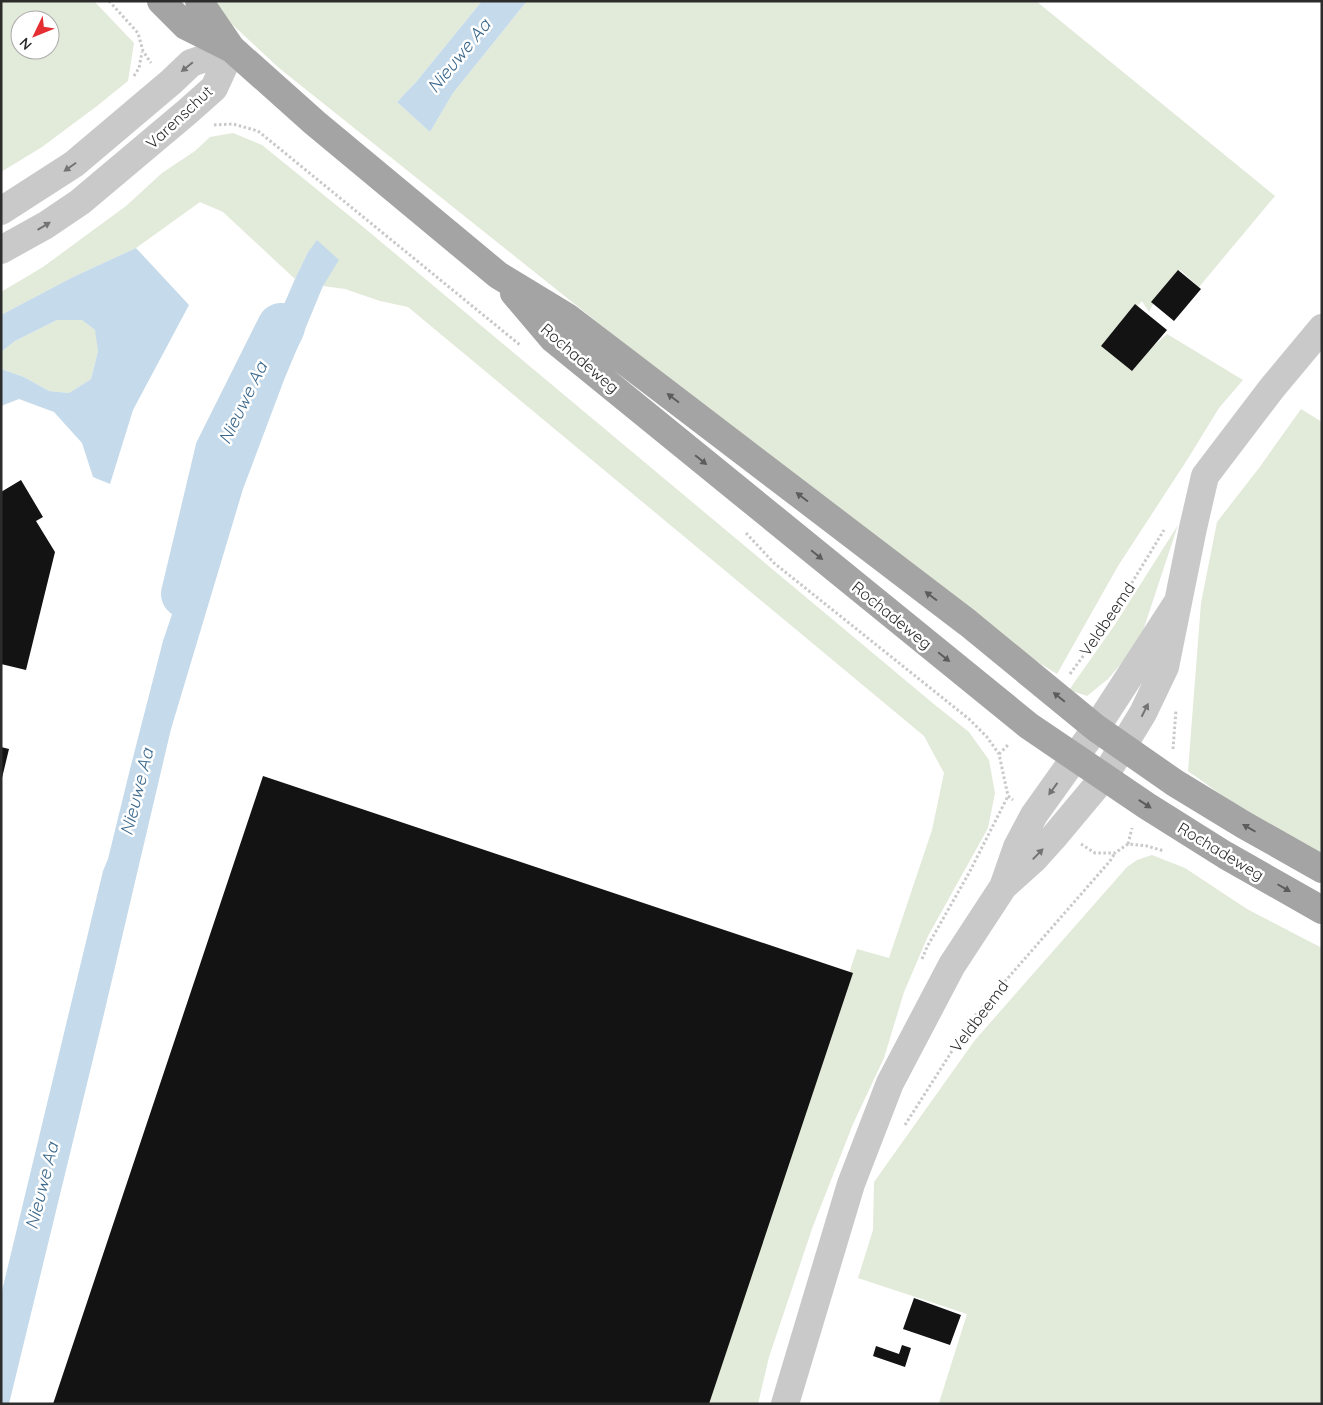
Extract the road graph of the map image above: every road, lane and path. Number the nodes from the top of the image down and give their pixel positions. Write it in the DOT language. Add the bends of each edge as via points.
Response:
graph roads {
  1 [pos="161,1"];
  2 [pos="199,1"];
  3 [pos="232,49"];
  4 [pos="1,211"];
  5 [pos="1,250"];
  6 [pos="498,275"];
  7 [pos="1322,328"];
  8 [pos="1164,530"];
  9 [pos="1177,603"];
  10 [pos="1055,694"];
  11 [pos="1029,726"];
  12 [pos="1096,728"];
  13 [pos="1123,747"];
  14 [pos="998,754"];
  15 [pos="1075,758"];
  16 [pos="1104,778"];
  17 [pos="1115,853"];
  18 [pos="1322,869"];
  19 [pos="1003,887"];
  20 [pos="1322,910"];
  21 [pos="903,1128"];
  22 [pos="786,1404"];
  1 -- 3 [label="main road, Rochadeweg" via="186,26"];
  2 -- 3 [label="main road, Rochadeweg"];
  3 -- 4 [label="street, Varenschut, one-way" via="190,63 74,164"];
  5 -- 3 [label="street, Varenschut, one-way" via="80,202 194,106 214,88"];
  3 -- 6 [label="main road, Rochadeweg"];
  10 -- 6 [label="main road, Rochadeweg, one-way" via="968,623 567,317"];
  6 -- 11 [label="main road, Rochadeweg, one-way" via="553,339"];
  7 -- 9 [label="street" via="1205,476"];
  8 -- 10 [label="path, Veldbeemd" via="1108,622"];
  9 -- 12 [label="street"];
  13 -- 9 [label="street, one-way" via="1144,713 1165,667"];
  12 -- 10 [label="main road, Rochadeweg, one-way"];
  11 -- 14 [label="path"];
  11 -- 15 [label="main road, Rochadeweg"];
  12 -- 13 [label="main road, Rochadeweg"];
  12 -- 15 [label="street"];
  13 -- 16 [label="street"];
  18 -- 13 [label="main road, Rochadeweg, one-way" via="1175,783"];
  15 -- 16 [label="main road, Rochadeweg"];
  15 -- 19 [label="street, one-way" via="1034,814 1017,847"];
  19 -- 16 [label="street, one-way" via="1054,838"];
  16 -- 20 [label="main road, Rochadeweg, one-way" via="1225,855"];
  17 -- 21 [label="path, Veldbeemd" via="973,1018"];
  19 -- 22 [label="street" via="952,965 890,1083 851,1184"];
}
